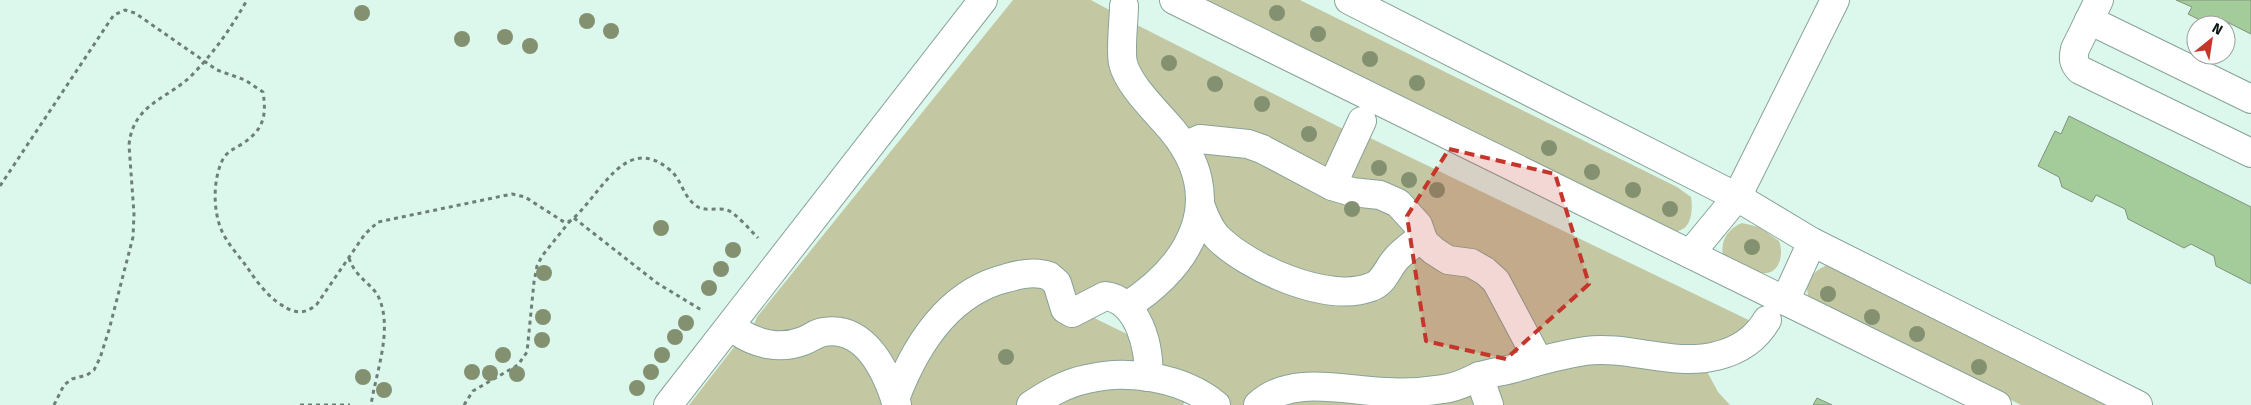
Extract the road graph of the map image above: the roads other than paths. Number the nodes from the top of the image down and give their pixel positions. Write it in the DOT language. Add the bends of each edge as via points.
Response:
graph roads {
  1 [pos="983,0"];
  2 [pos="1174,0"];
  3 [pos="1349,0"];
  4 [pos="1835,0"];
  5 [pos="1124,6"];
  6 [pos="2094,10"];
  7 [pos="2251,99"];
  8 [pos="1362,122"];
  9 [pos="1184,146"];
  10 [pos="2251,153"];
  11 [pos="1332,186"];
  12 [pos="1737,197"];
  13 [pos="1200,207"];
  14 [pos="1422,237"];
  15 [pos="1812,242"];
  16 [pos="1690,254"];
  17 [pos="1127,306"];
  18 [pos="1776,310"];
  19 [pos="737,331"];
  20 [pos="1538,360"];
  21 [pos="1479,376"];
  22 [pos="1148,377"];
  23 [pos="1200,401"];
  24 [pos="896,402"];
  25 [pos="668,405"];
  26 [pos="1031,405"];
  27 [pos="1258,405"];
  28 [pos="1489,405"];
  29 [pos="1997,405"];
  30 [pos="2138,405"];
  1 -- 25 [label="street"];
  2 -- 16 [label="street"];
  3 -- 12 [label="street"];
  4 -- 12 [label="street"];
  5 -- 9 [label="street" via="1123,62 1129,77"];
  6 -- 7 [label="street"];
  6 -- 10 [label="street" via="2073,57 2080,70"];
  8 -- 11 [label="street"];
  9 -- 11 [label="street" via="1200,139 1248,144"];
  9 -- 13 [label="street" via="1196,169"];
  11 -- 14 [label="street" via="1380,195 1398,203 1418,225"];
  12 -- 15 [label="street"];
  12 -- 16 [label="street"];
  13 -- 14 [label="street" via="1209,227 1238,254 1285,278 1324,290 1349,292 1380,283 1395,260"];
  13 -- 17 [label="street" via="1195,232 1186,250 1166,276"];
  14 -- 20 [label="street" via="1434,251 1448,260 1471,264 1496,281"];
  15 -- 18 [label="street"];
  15 -- 30 [label="street"];
  16 -- 18 [label="street"];
  17 -- 22 [label="street" via="1144,344"];
  17 -- 24 [label="street" via="1116,298 1105,296 1072,313 1062,302 1057,283 1044,274 1020,275 986,285 951,307 937,321 913,357"];
  18 -- 20 [label="street" via="1752,339 1715,356 1680,359 1586,351"];
  18 -- 29 [label="street"];
  19 -- 24 [label="street" via="768,345 786,345 827,331 853,337 866,344 888,380"];
  20 -- 21 [label="street"];
  21 -- 27 [label="street" via="1444,389 1410,392 1309,386 1286,389"];
  21 -- 28 [label="street"];
  22 -- 23 [label="street" via="1184,386"];
  22 -- 26 [label="street" via="1119,374 1086,379 1055,390"];
}
